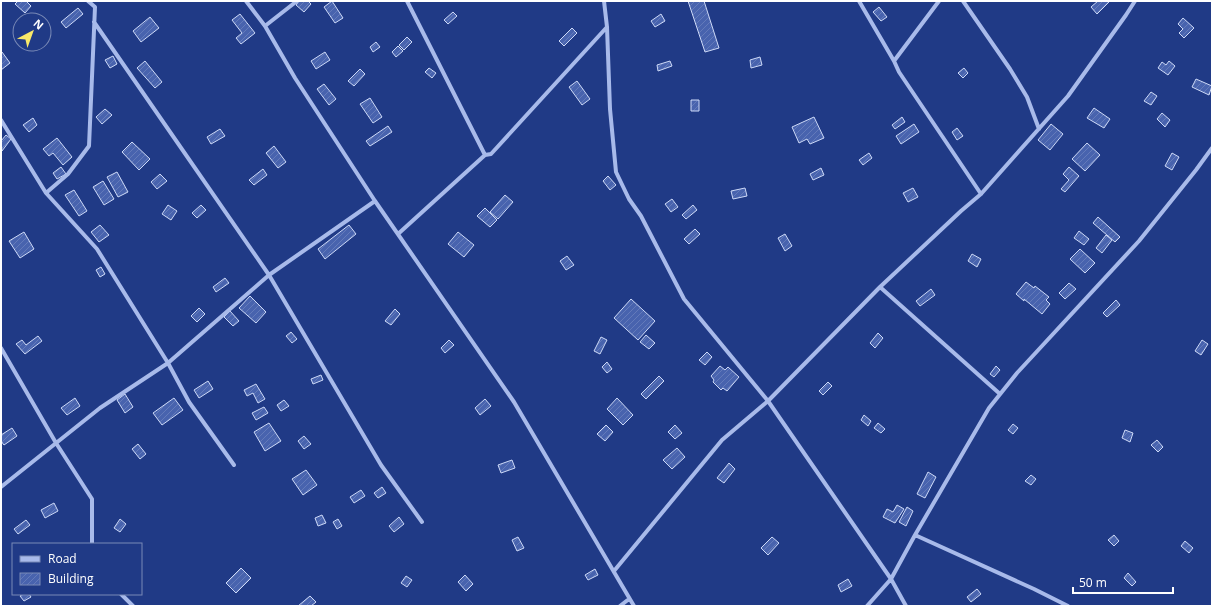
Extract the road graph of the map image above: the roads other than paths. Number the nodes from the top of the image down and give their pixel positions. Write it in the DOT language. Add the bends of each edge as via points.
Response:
graph roads {
  1 [pos="88,1"];
  2 [pos="246,1"];
  3 [pos="297,1"];
  4 [pos="407,1"];
  5 [pos="604,1"];
  6 [pos="859,1"];
  7 [pos="939,1"];
  8 [pos="963,1"];
  9 [pos="1135,1"];
  10 [pos="94,22"];
  11 [pos="265,26"];
  12 [pos="607,27"];
  13 [pos="894,61"];
  14 [pos="1,120"];
  15 [pos="1039,129"];
  16 [pos="1212,148"];
  17 [pos="485,155"];
  18 [pos="46,193"];
  19 [pos="981,194"];
  20 [pos="375,201"];
  21 [pos="398,234"];
  22 [pos="269,275"];
  23 [pos="880,287"];
  24 [pos="1,348"];
  25 [pos="168,363"];
  26 [pos="1000,394"];
  27 [pos="768,401"];
  28 [pos="56,443"];
  29 [pos="234,465"];
  30 [pos="1,487"];
  31 [pos="422,522"];
  32 [pos="915,535"];
  33 [pos="92,543"];
  34 [pos="614,571"];
  35 [pos="891,579"];
  36 [pos="122,595"];
  37 [pos="629,598"];
  38 [pos="133,606"];
  39 [pos="620,606"];
  40 [pos="634,606"];
  41 [pos="867,606"];
  42 [pos="906,606"];
  43 [pos="1068,606"];
  1 -- 10 [label="street" via="95,7"];
  2 -- 11 [label="street"];
  3 -- 11 [label="street"];
  4 -- 17 [label="street"];
  5 -- 12 [label="street"];
  6 -- 13 [label="street"];
  7 -- 13 [label="street"];
  8 -- 15 [label="street" via="1010,69 1027,98"];
  9 -- 15 [label="street" via="1068,96"];
  10 -- 18 [label="street" via="89,146 68,174"];
  10 -- 22 [label="street"];
  11 -- 20 [label="street" via="295,78"];
  12 -- 17 [label="street" via="491,154"];
  12 -- 27 [label="street" via="610,109 616,172 684,299"];
  13 -- 19 [label="street"];
  14 -- 18 [label="street"];
  15 -- 19 [label="street"];
  16 -- 26 [label="street" via="1139,240"];
  17 -- 21 [label="street"];
  18 -- 25 [label="street" via="97,249"];
  19 -- 23 [label="street"];
  20 -- 21 [label="street"];
  20 -- 22 [label="street"];
  21 -- 34 [label="street" via="514,402"];
  22 -- 25 [label="street"];
  22 -- 31 [label="street" via="380,465"];
  23 -- 26 [label="street"];
  23 -- 27 [label="street"];
  24 -- 28 [label="street"];
  25 -- 28 [label="street" via="100,408"];
  25 -- 29 [label="street" via="190,402"];
  26 -- 32 [label="street" via="989,408"];
  27 -- 34 [label="street" via="722,440"];
  27 -- 35 [label="street"];
  28 -- 30 [label="street"];
  28 -- 33 [label="street" via="92,499"];
  32 -- 35 [label="street"];
  32 -- 43 [label="street"];
  34 -- 37 [label="street"];
  35 -- 41 [label="street"];
  35 -- 42 [label="street"];
  36 -- 38 [label="street"];
  37 -- 39 [label="street"];
  37 -- 40 [label="street"];
}
